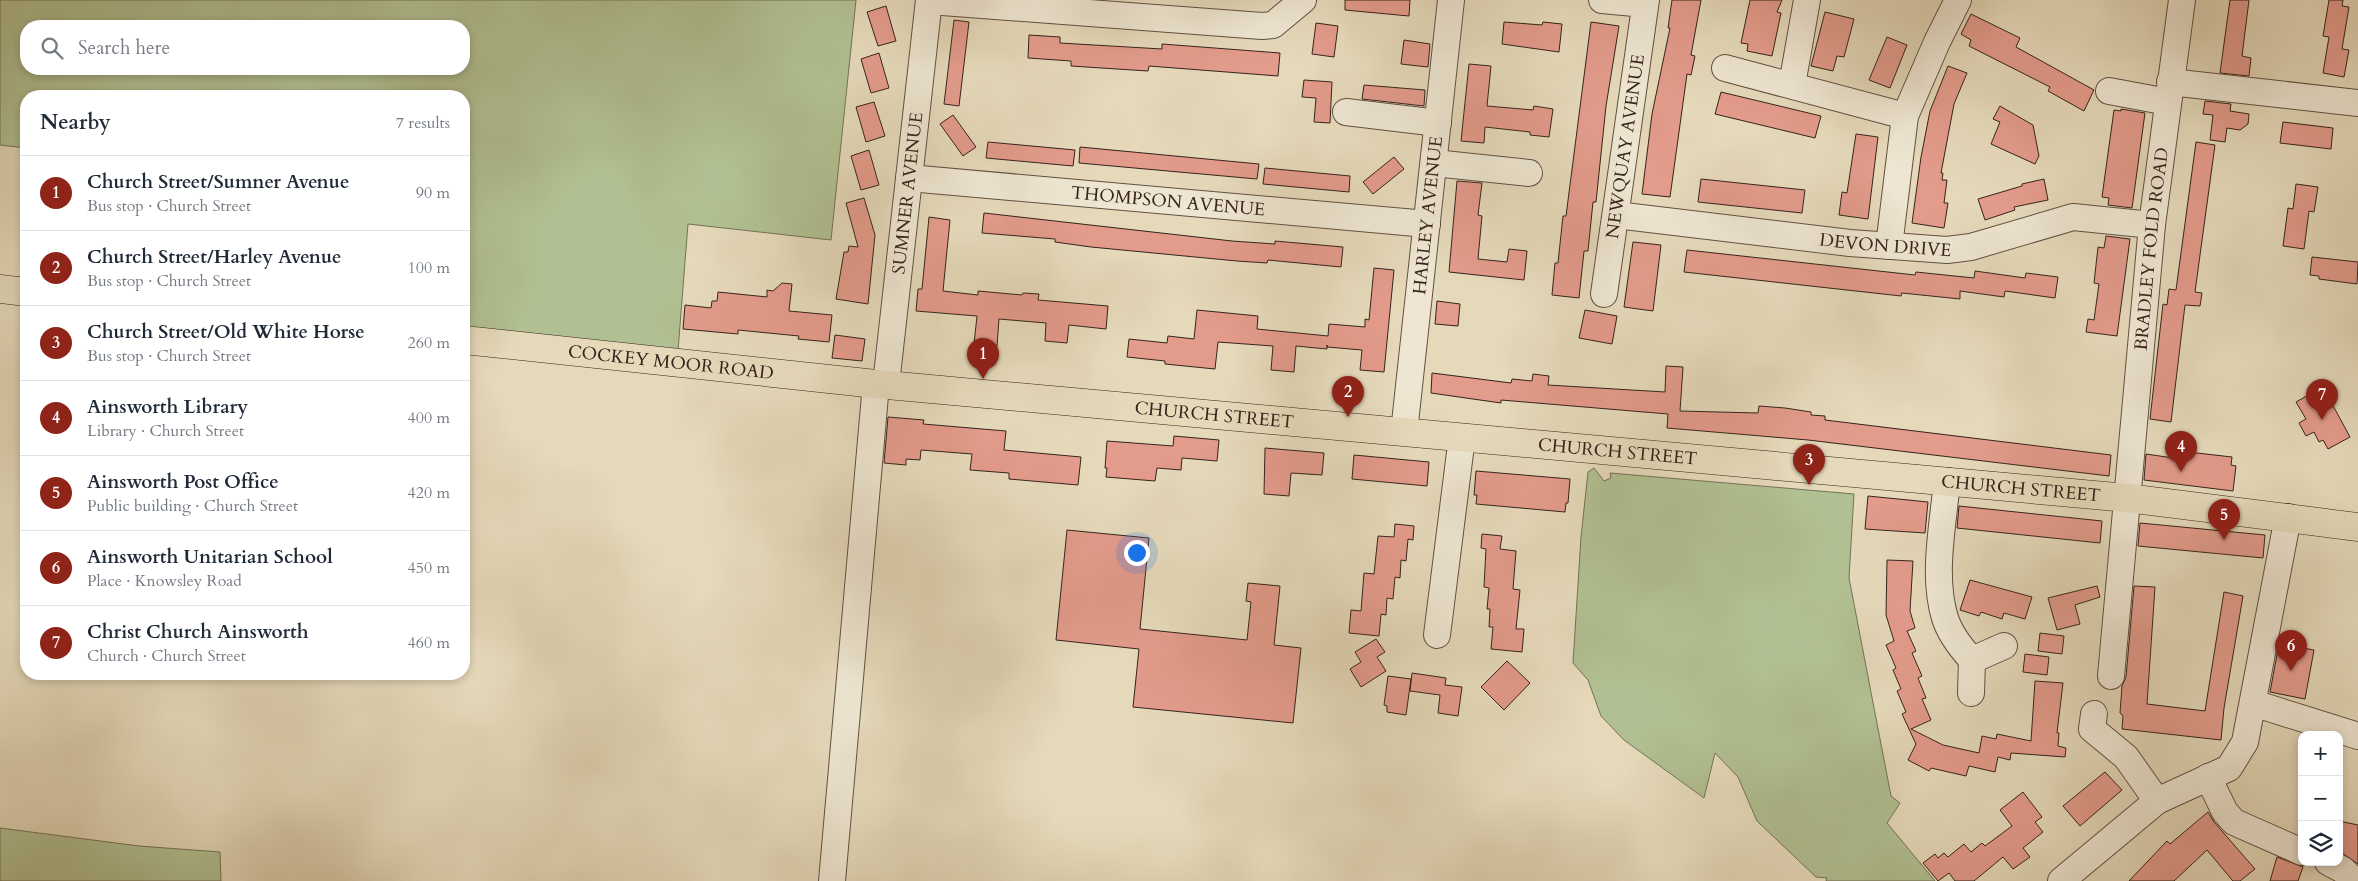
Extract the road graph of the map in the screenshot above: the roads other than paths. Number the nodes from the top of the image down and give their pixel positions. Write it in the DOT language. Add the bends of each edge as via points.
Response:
graph roads {
  1 [pos="1303,0"];
  2 [pos="1451,0"];
  3 [pos="1602,0"];
  4 [pos="1807,0"];
  5 [pos="1958,0"];
  6 [pos="2182,0"];
  7 [pos="929,1"];
  8 [pos="1645,2"];
  9 [pos="1725,67"];
  10 [pos="1792,85"];
  11 [pos="2109,91"];
  12 [pos="2169,92"];
  13 [pos="2358,103"];
  14 [pos="1346,112"];
  15 [pos="1905,116"];
  16 [pos="1438,123"];
  17 [pos="1434,164"];
  18 [pos="1528,173"];
  19 [pos="908,178"];
  20 [pos="1616,215"];
  21 [pos="1427,224"];
  22 [pos="2152,225"];
  23 [pos="1889,246"];
  24 [pos="0,289"];
  25 [pos="20,291"];
  26 [pos="1604,294"];
  27 [pos="470,341"];
  28 [pos="881,384"];
  29 [pos="1404,432"];
  30 [pos="1462,437"];
  31 [pos="1947,481"];
  32 [pos="2127,498"];
  33 [pos="2288,517"];
  34 [pos="2358,527"];
  35 [pos="1436,638"];
  36 [pos="2004,646"];
  37 [pos="1972,660"];
  38 [pos="2111,676"];
  39 [pos="1971,693"];
  40 [pos="2253,704"];
  41 [pos="2094,714"];
  42 [pos="2358,736"];
  43 [pos="2208,777"];
  44 [pos="2156,801"];
  45 [pos="2298,850"];
  46 [pos="2336,866"];
  47 [pos="832,881"];
  48 [pos="2061,881"];
  49 [pos="2354,881"];
  1 -- 7 [label="street" via="1273,25 1262,26"];
  2 -- 16 [label="street, HARLEY AVENUE"];
  3 -- 8 [label="street"];
  4 -- 10 [label="street"];
  5 -- 15 [label="street"];
  6 -- 12 [label="street, BRADLEY FOLD ROAD"];
  7 -- 19 [label="street, SUMNER AVENUE"];
  8 -- 20 [label="street, NEWQUAY AVENUE"];
  9 -- 10 [label="street"];
  10 -- 15 [label="street"];
  11 -- 12 [label="street"];
  12 -- 13 [label="street"];
  12 -- 22 [label="street, BRADLEY FOLD ROAD"];
  14 -- 16 [label="street"];
  15 -- 23 [label="street"];
  16 -- 17 [label="street, HARLEY AVENUE"];
  17 -- 18 [label="street"];
  17 -- 21 [label="street, HARLEY AVENUE"];
  19 -- 21 [label="street, THOMPSON AVENUE"];
  19 -- 28 [label="street, SUMNER AVENUE"];
  20 -- 23 [label="street, DEVON DRIVE"];
  20 -- 26 [label="street, NEWQUAY AVENUE"];
  21 -- 29 [label="street, HARLEY AVENUE"];
  22 -- 23 [label="street, DEVON DRIVE" via="2073,217 1971,247 1947,250"];
  22 -- 32 [label="street, BRADLEY FOLD ROAD"];
  24 -- 25 [label="main road"];
  27 -- 28 [label="main road, COCKEY MOOR ROAD"];
  28 -- 29 [label="main road, CHURCH STREET"];
  28 -- 47 [label="street, SUMNER AVENUE"];
  29 -- 30 [label="main road, CHURCH STREET"];
  30 -- 31 [label="main road, CHURCH STREET"];
  30 -- 35 [label="street"];
  31 -- 32 [label="main road, CHURCH STREET"];
  31 -- 37 [label="street" via="1940,556 1941,599 1946,620 1959,646"];
  32 -- 33 [label="main road, CHURCH STREET"];
  32 -- 38 [label="street, BRADLEY FOLD ROAD"];
  33 -- 34 [label="main road, CHURCH STREET"];
  33 -- 40 [label="street"];
  36 -- 37 [label="street"];
  37 -- 39 [label="street"];
  40 -- 42 [label="street"];
  40 -- 43 [label="street" via="2245,742 2229,768"];
  41 -- 44 [label="street" via="2092,729 2126,757"];
  43 -- 44 [label="street"];
  43 -- 45 [label="street" via="2224,812 2234,822"];
  44 -- 48 [label="street"];
  46 -- 49 [label="street"];
}
